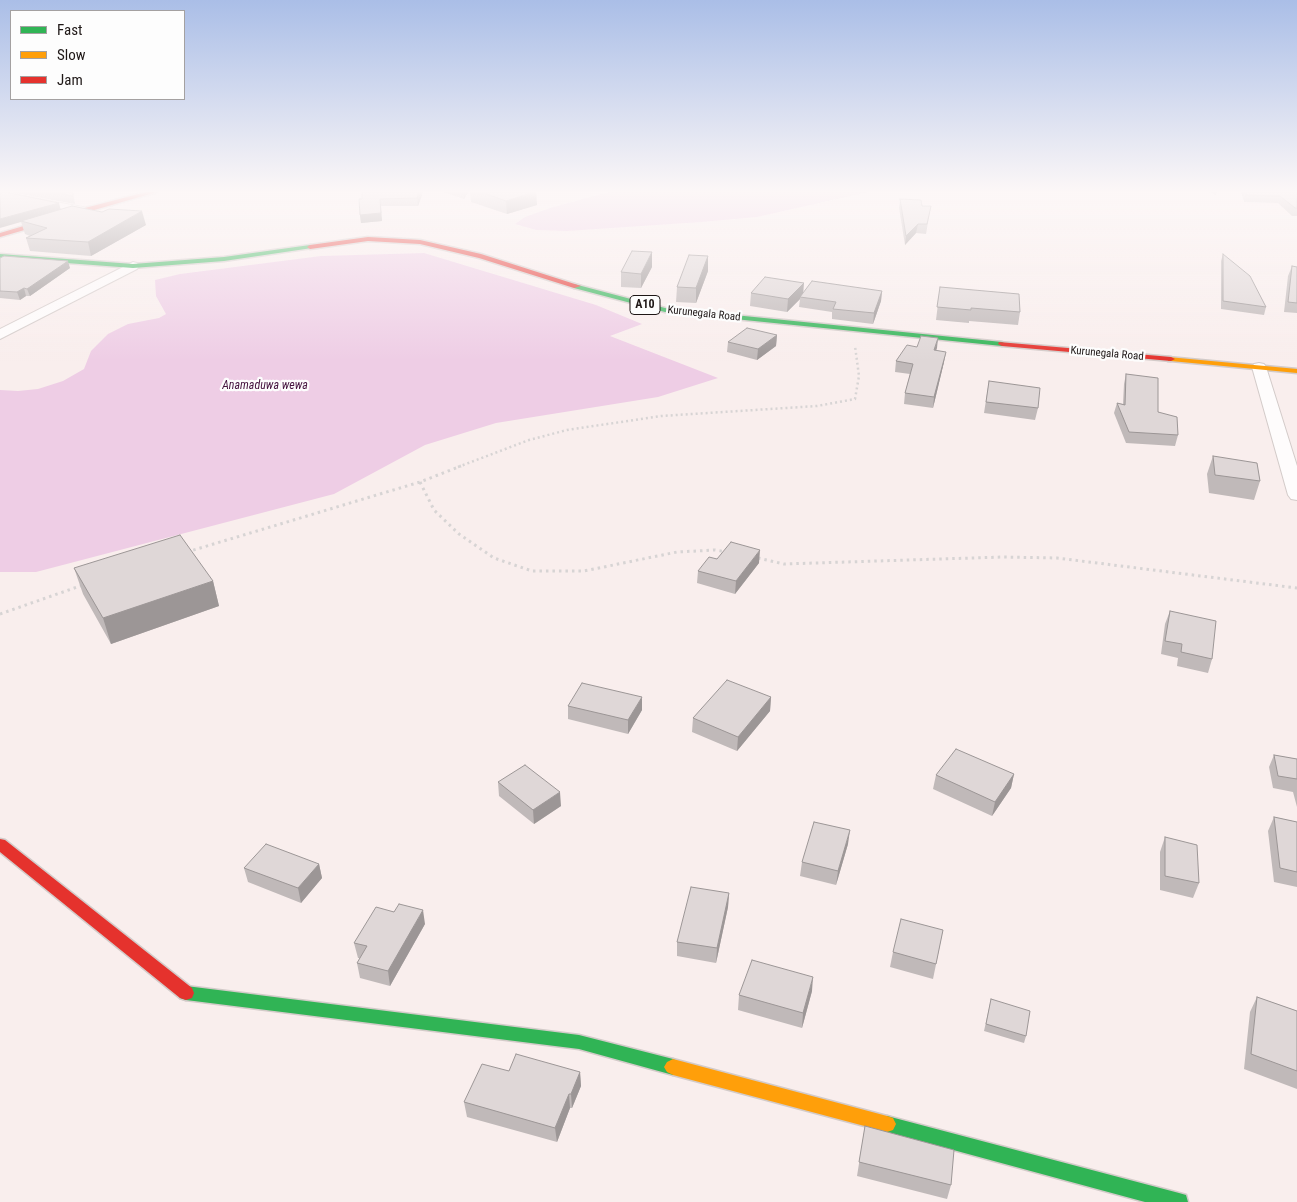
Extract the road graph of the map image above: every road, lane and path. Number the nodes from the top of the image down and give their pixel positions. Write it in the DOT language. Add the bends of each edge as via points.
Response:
graph roads {
  1 [pos="303,248"];
  2 [pos="447,248"];
  3 [pos="0,256"];
  4 [pos="133,266"];
  5 [pos="852,330"];
  6 [pos="0,334"];
  7 [pos="1259,367"];
  8 [pos="1297,371"];
  9 [pos="420,482"];
  10 [pos="1297,495"];
  11 [pos="185,552"];
  12 [pos="735,554"];
  13 [pos="754,558"];
  14 [pos="92,582"];
  15 [pos="1297,588"];
  16 [pos="0,614"];
  17 [pos="0,844"];
  18 [pos="1179,1202"];
  1 -- 4 [label="main road, Kurunegala Road / A10" via="224,259"];
  2 -- 5 [label="main road, Kurunegala Road / A10" via="665,310"];
  3 -- 4 [label="main road, Kurunegala Road / A10"];
  4 -- 6 [label="street"];
  5 -- 7 [label="main road, Kurunegala Road / A10"];
  5 -- 9 [label="path" via="859,376 855,399 817,406 661,416 567,430 529,440"];
  7 -- 8 [label="main road, Kurunegala Road / A10"];
  7 -- 10 [label="street"];
  9 -- 11 [label="path"];
  9 -- 12 [label="path" via="434,510 459,534 494,558 532,571 584,571 677,552 715,550"];
  13 -- 15 [label="path" via="784,564 817,564 1003,556 1057,558"];
  14 -- 16 [label="path"];
  17 -- 18 [label="main road" via="184,993 579,1042"];
}
